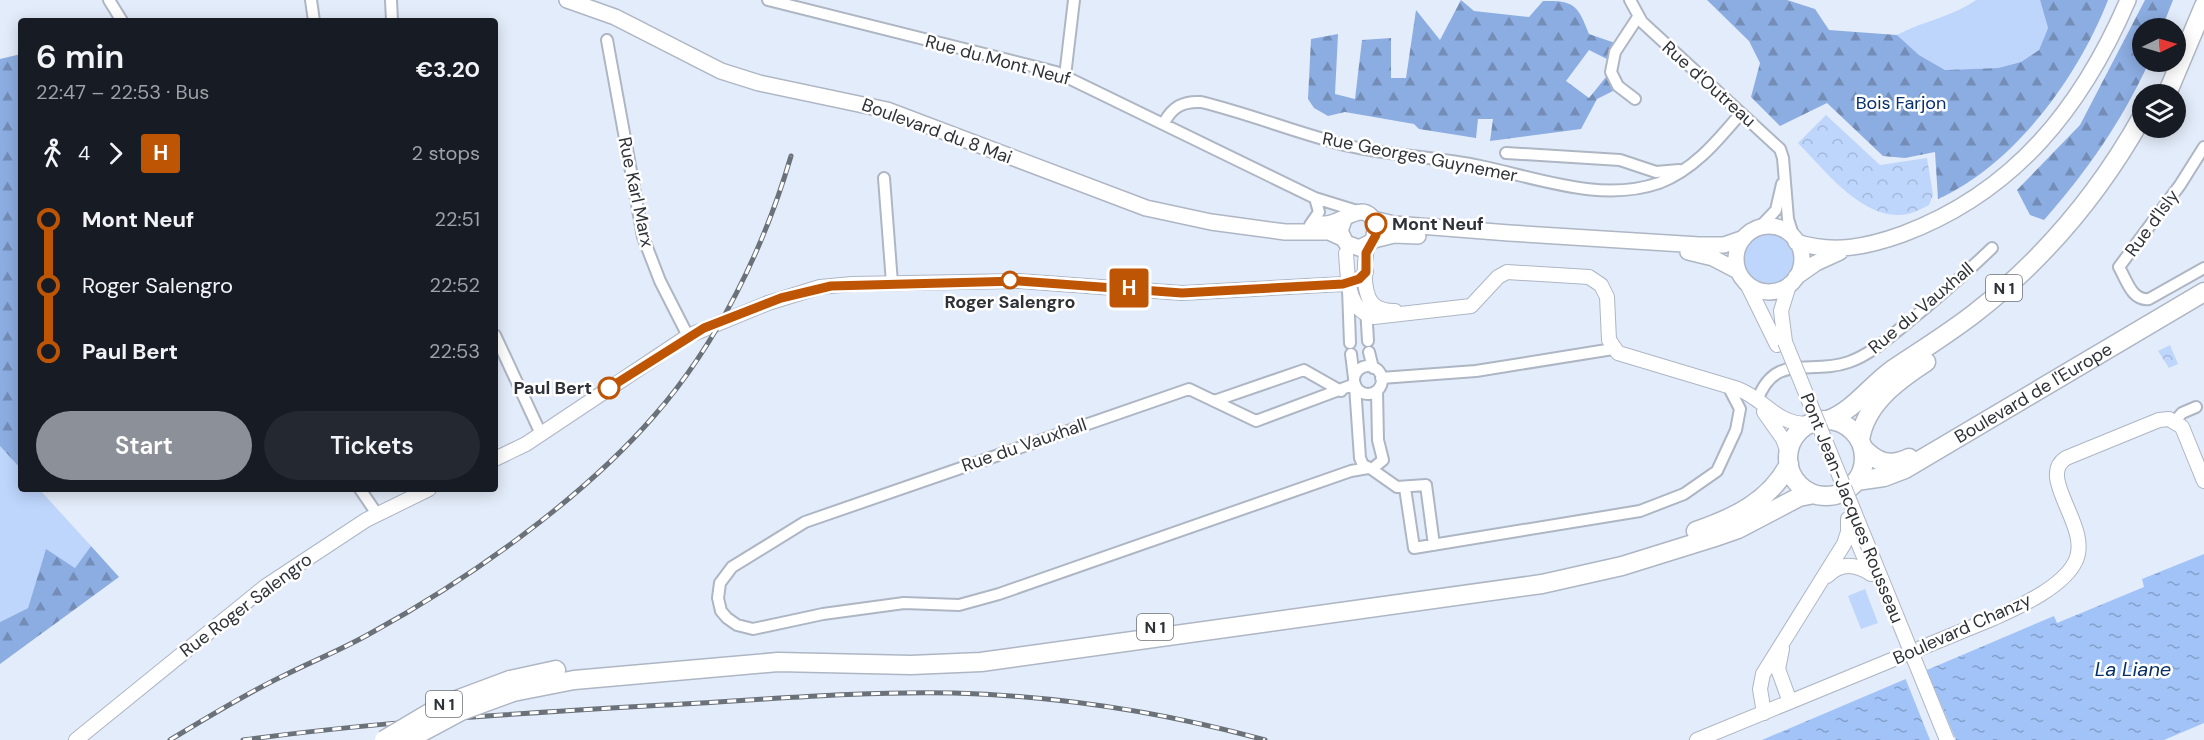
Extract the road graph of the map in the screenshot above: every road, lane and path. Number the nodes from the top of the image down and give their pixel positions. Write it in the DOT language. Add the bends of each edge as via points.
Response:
graph roads {
  1 [pos="110,0"];
  2 [pos="311,0"];
  3 [pos="391,0"];
  4 [pos="567,0"];
  5 [pos="768,0"];
  6 [pos="819,0"];
  7 [pos="1074,0"];
  8 [pos="1630,0"];
  9 [pos="2128,0"];
  10 [pos="2194,0"];
  11 [pos="601,6"];
  12 [pos="2204,6"];
  13 [pos="816,12"];
  14 [pos="1638,17"];
  15 [pos="120,18"];
  16 [pos="314,18"];
  17 [pos="392,18"];
  18 [pos="2186,21"];
  19 [pos="607,40"];
  20 [pos="1065,76"];
  21 [pos="2171,84"];
  22 [pos="1635,99"];
  23 [pos="1742,113"];
  24 [pos="1164,123"];
  25 [pos="2132,132"];
  26 [pos="2144,138"];
  27 [pos="2204,147"];
  28 [pos="1506,153"];
  29 [pos="1685,169"];
  30 [pos="1784,169"];
  31 [pos="884,178"];
  32 [pos="1315,198"];
  33 [pos="1373,219"];
  34 [pos="1310,225"];
  35 [pos="1245,226"];
  36 [pos="1759,228"];
  37 [pos="1345,230"];
  38 [pos="1744,238"];
  39 [pos="1795,240"];
  40 [pos="1371,242"];
  41 [pos="1854,248"];
  42 [pos="1992,248"];
  43 [pos="2204,268"];
  44 [pos="1738,271"];
  45 [pos="1366,272"];
  46 [pos="1792,282"];
  47 [pos="892,283"];
  48 [pos="1348,283"];
  49 [pos="1308,284"];
  50 [pos="1748,284"];
  51 [pos="2204,285"];
  52 [pos="1367,286"];
  53 [pos="2204,292"];
  54 [pos="1409,312"];
  55 [pos="1366,314"];
  56 [pos="688,336"];
  57 [pos="498,341"];
  58 [pos="1781,344"];
  59 [pos="1613,349"];
  60 [pos="1373,368"];
  61 [pos="1381,378"];
  62 [pos="1355,383"];
  63 [pos="1728,386"];
  64 [pos="1341,391"];
  65 [pos="1377,391"];
  66 [pos="1214,401"];
  67 [pos="1758,402"];
  68 [pos="2196,407"];
  69 [pos="1828,420"];
  70 [pos="2175,421"];
  71 [pos="1809,424"];
  72 [pos="541,434"];
  73 [pos="1861,444"];
  74 [pos="498,457"];
  75 [pos="1789,459"];
  76 [pos="1369,468"];
  77 [pos="1856,481"];
  78 [pos="2204,481"];
  79 [pos="1405,488"];
  80 [pos="362,492"];
  81 [pos="423,492"];
  82 [pos="1814,494"];
  83 [pos="376,514"];
  84 [pos="1848,519"];
  85 [pos="1434,545"];
  86 [pos="1871,574"];
  87 [pos="1822,582"];
  88 [pos="1785,642"];
  89 [pos="511,686"];
  90 [pos="1790,702"];
  91 [pos="1764,712"];
  92 [pos="75,740"];
  93 [pos="384,740"];
  94 [pos="407,740"];
  95 [pos="1697,740"];
  96 [pos="1939,740"];
  97 [pos="1947,740"];
  1 -- 15 [label="street"];
  2 -- 16 [label="street"];
  3 -- 17 [label="street"];
  4 -- 11 [label="main road, Boulevard du 8 Mai"];
  5 -- 13 [label="street, Rue du Mont Neuf"];
  6 -- 13 [label="street"];
  7 -- 20 [label="street"];
  8 -- 14 [label="street, Rue d'Outreau"];
  9 -- 41 [label="main road" via="2075,98 2053,129 2015,169 1941,218"];
  10 -- 18 [label="main road"];
  11 -- 35 [label="main road, Boulevard du 8 Mai" via="692,59 729,74 887,110 1154,210"];
  12 -- 21 [label="main road"];
  13 -- 20 [label="street, Rue du Mont Neuf"];
  14 -- 22 [label="street" via="1616,52 1611,72 1618,86"];
  14 -- 23 [label="street, Rue d'Outreau"];
  19 -- 56 [label="street, Rue Karl Marx" via="643,237"];
  20 -- 24 [label="street, Rue du Mont Neuf"];
  23 -- 29 [label="street, Rue Georges Guynemer"];
  23 -- 30 [label="street, Rue d'Outreau" via="1778,147"];
  24 -- 29 [label="street, Rue Georges Guynemer" via="1176,107 1201,102 1351,147 1472,165 1599,191 1645,187"];
  24 -- 32 [label="street, Rue du Mont Neuf"];
  25 -- 69 [label="main road, N 1" via="2086,201 2025,269 1966,320"];
  26 -- 73 [label="main road, N 1" via="2108,193 2069,240 1996,312 1886,393 1867,415"];
  27 -- 43 [label="street, Rue d'Isly" via="2119,267 2135,297 2143,300"];
  28 -- 29 [label="street, Rue Georges Guynemer" via="1620,160 1656,172"];
  30 -- 36 [label="street" via="1776,210"];
  30 -- 39 [label="street, Rue d'Outreau" via="1788,219"];
  31 -- 47 [label="street"];
  32 -- 34 [label="street" via="1318,214"];
  32 -- 37 [label="street, Rue du Mont Neuf"];
  32 -- 37 [label="street, Rue du Mont Neuf" via="1342,209"];
  33 -- 37 [label="main road" via="1366,213"];
  33 -- 38 [label="main road" via="1394,224 1699,245"];
  33 -- 40 [label="main road" via="1377,229"];
  34 -- 35 [label="main road, Boulevard du 8 Mai"];
  34 -- 37 [label="main road, Boulevard du 8 Mai"];
  35 -- 37 [label="main road, Boulevard du 8 Mai" via="1285,232"];
  36 -- 38 [label="main road"];
  36 -- 39 [label="main road" via="1777,228"];
  37 -- 40 [label="main road" via="1357,248"];
  37 -- 48 [label="street"];
  37 -- 49 [label="street" via="1334,274"];
  38 -- 44 [label="main road" via="1736,253"];
  39 -- 41 [label="main road" via="1818,249"];
  39 -- 46 [label="main road" via="1801,260"];
  40 -- 44 [label="main road" via="1401,235 1688,252 1713,258"];
  40 -- 45 [label="street"];
  41 -- 46 [label="main road" via="1827,257"];
  42 -- 67 [label="street, Rue du Vauxhall" via="1946,291 1866,355 1839,365 1774,373 1763,383"];
  44 -- 50 [label="main road"];
  45 -- 48 [label="street"];
  45 -- 52 [label="street"];
  46 -- 50 [label="main road" via="1778,291 1767,292"];
  46 -- 58 [label="street" via="1781,311"];
  47 -- 49 [label="street" via="1019,281 1178,293"];
  47 -- 56 [label="street" via="811,289"];
  48 -- 49 [label="street"];
  48 -- 55 [label="street" via="1355,303"];
  48 -- 62 [label="street"];
  50 -- 58 [label="street"];
  51 -- 73 [label="main road, Boulevard de l'Europe" via="1911,458 1886,464 1873,458"];
  52 -- 54 [label="street" via="1370,300 1378,308"];
  52 -- 55 [label="street"];
  53 -- 77 [label="main road, Boulevard de l'Europe" via="1905,469"];
  54 -- 55 [label="street" via="1377,317"];
  54 -- 59 [label="street" via="1471,306 1507,272 1585,276 1601,285 1607,297"];
  55 -- 60 [label="street"];
  56 -- 72 [label="street"];
  57 -- 72 [label="street"];
  58 -- 84 [label="street, Pont Jean-Jacques Rousseau"];
  58 -- 97 [label="street, Pont Jean-Jacques Rousseau, bridge"];
  59 -- 61 [label="street" via="1476,371"];
  59 -- 63 [label="street" via="1628,358"];
  60 -- 61 [label="street"];
  60 -- 62 [label="street" via="1361,368"];
  61 -- 65 [label="street"];
  62 -- 64 [label="street, Rue du Vauxhall"];
  62 -- 65 [label="street" via="1364,393"];
  62 -- 76 [label="street" via="1360,458"];
  63 -- 67 [label="street" via="1746,392"];
  63 -- 85 [label="street" via="1740,409 1736,430 1717,471 1684,495 1640,511"];
  64 -- 66 [label="street, Rue du Vauxhall" via="1256,421"];
  64 -- 66 [label="street" via="1304,370"];
  65 -- 76 [label="street" via="1378,440 1383,460 1377,467"];
  66 -- 76 [label="street, Rue du Vauxhall" via="1190,389 799,525 732,567 720,583 718,598 722,612 734,623 766,628 823,614 911,602 959,605"];
  67 -- 71 [label="street" via="1783,420"];
  67 -- 75 [label="street" via="1783,439"];
  68 -- 70 [label="street"];
  69 -- 71 [label="main road"];
  69 -- 73 [label="main road" via="1849,428"];
  70 -- 78 [label="street" via="2183,430"];
  70 -- 90 [label="street, Boulevard Chanzy" via="2159,420 2060,463 2057,480 2079,534 2080,547 2074,565 2051,586 1994,618"];
  71 -- 75 [label="main road" via="1795,437"];
  72 -- 74 [label="street"];
  73 -- 77 [label="main road" via="1863,468"];
  75 -- 82 [label="main road" via="1796,481"];
  75 -- 89 [label="main road, N 1" via="1771,490 1725,520 1627,552 1518,577 978,651 903,654 790,649 586,667"];
  76 -- 79 [label="street" via="1393,485"];
  77 -- 82 [label="main road" via="1837,494"];
  79 -- 85 [label="street" via="1414,548"];
  79 -- 85 [label="street" via="1426,485"];
  80 -- 83 [label="street"];
  81 -- 83 [label="street, Rue Roger Salengro"];
  82 -- 89 [label="main road, N 1" via="1798,497 1726,534 1680,549 1594,573 1500,592 972,663 911,666 778,662"];
  83 -- 92 [label="street, Rue Roger Salengro" via="244,602"];
  84 -- 86 [label="street, Pont Jean-Jacques Rousseau"];
  84 -- 87 [label="street" via="1846,541"];
  86 -- 87 [label="street" via="1859,567 1842,566"];
  86 -- 96 [label="street, Pont Jean-Jacques Rousseau"];
  87 -- 88 [label="street"];
  88 -- 90 [label="street" via="1778,669"];
  88 -- 91 [label="street" via="1761,679"];
  89 -- 93 [label="main road, N 1, bridge" via="433,709"];
  89 -- 94 [label="main road, N 1, bridge"];
  90 -- 91 [label="street, Boulevard Chanzy"];
  91 -- 95 [label="street, Boulevard Chanzy"];
}
